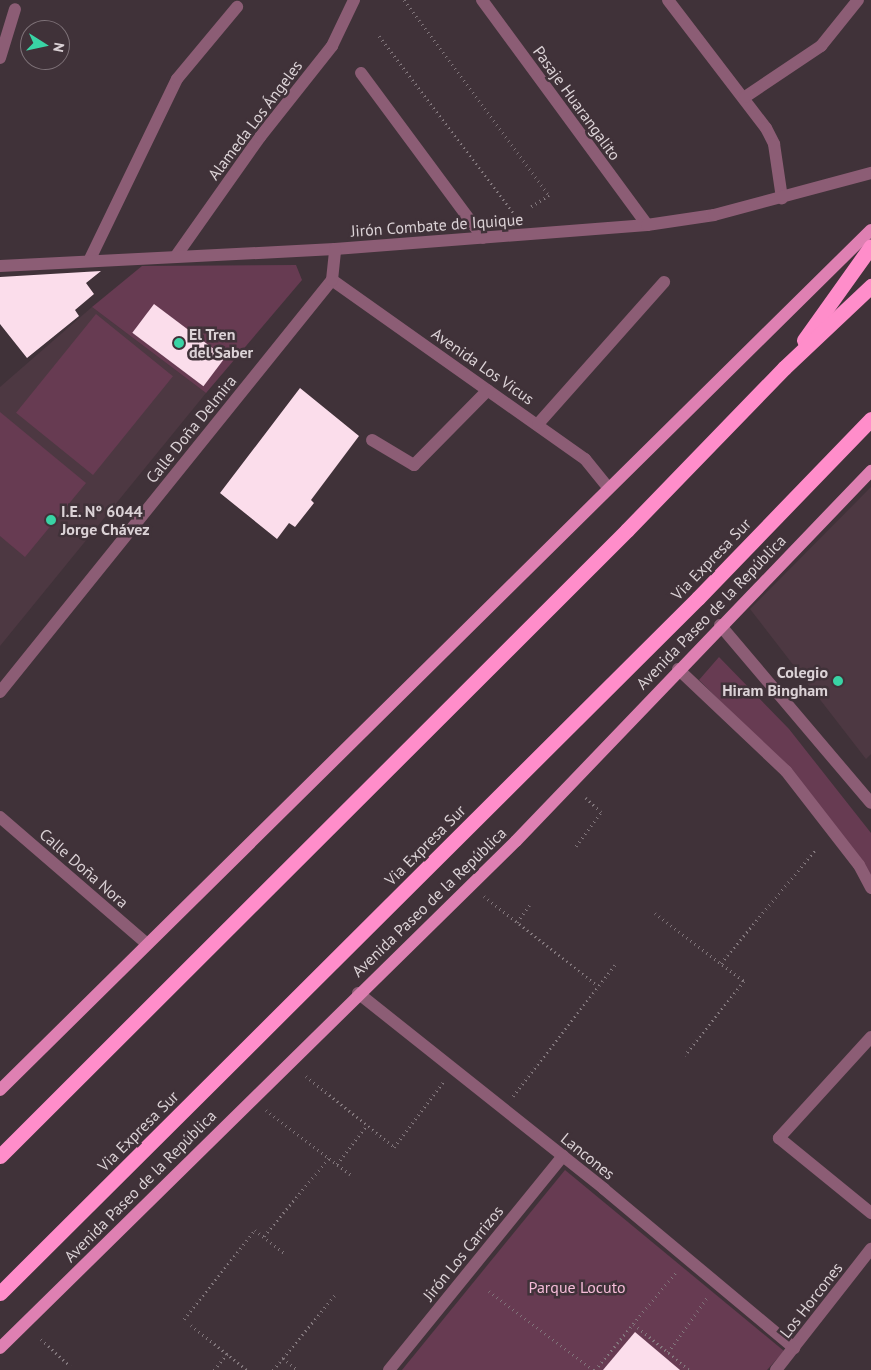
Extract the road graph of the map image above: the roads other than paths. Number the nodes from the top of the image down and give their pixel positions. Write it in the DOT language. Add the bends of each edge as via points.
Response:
graph roads {
  1 [pos="354,0"];
  2 [pos="482,0"];
  3 [pos="668,0"];
  4 [pos="858,0"];
  5 [pos="237,7"];
  6 [pos="14,9"];
  7 [pos="0,58"];
  8 [pos="361,73"];
  9 [pos="745,96"];
  10 [pos="871,173"];
  11 [pos="782,198"];
  12 [pos="647,225"];
  13 [pos="871,230"];
  14 [pos="483,238"];
  15 [pos="871,246"];
  16 [pos="336,249"];
  17 [pos="176,256"];
  18 [pos="89,261"];
  19 [pos="0,266"];
  20 [pos="332,280"];
  21 [pos="664,282"];
  22 [pos="871,286"];
  23 [pos="784,368"];
  24 [pos="488,390"];
  25 [pos="871,419"];
  26 [pos="538,424"];
  27 [pos="372,440"];
  28 [pos="871,471"];
  29 [pos="608,487"];
  30 [pos="720,625"];
  31 [pos="678,669"];
  32 [pos="0,692"];
  33 [pos="871,803"];
  34 [pos="0,817"];
  35 [pos="871,888"];
  36 [pos="147,944"];
  37 [pos="358,993"];
  38 [pos="871,1037"];
  39 [pos="0,1090"];
  40 [pos="0,1156"];
  41 [pos="563,1156"];
  42 [pos="871,1213"];
  43 [pos="871,1249"];
  44 [pos="0,1293"];
  45 [pos="0,1348"];
  46 [pos="794,1348"];
  47 [pos="389,1370"];
  48 [pos="776,1370"];
  1 -- 17 [label="street, Alameda Los Ángeles" via="332,46 260,137"];
  2 -- 12 [label="street, Pasaje Huarangalito"];
  3 -- 9 [label="street"];
  4 -- 9 [label="street" via="821,46"];
  5 -- 18 [label="street" via="178,78"];
  6 -- 7 [label="street"];
  8 -- 14 [label="street"];
  9 -- 11 [label="street" via="774,144"];
  10 -- 11 [label="street, Jirón Combate de Iquique"];
  11 -- 12 [label="street, Jirón Combate de Iquique" via="714,215"];
  12 -- 14 [label="street, Jirón Combate de Iquique"];
  13 -- 29 [label="main road"];
  14 -- 16 [label="street, Jirón Combate de Iquique"];
  15 -- 23 [label="highway"];
  16 -- 17 [label="street, Jirón Combate de Iquique"];
  16 -- 20 [label="street"];
  17 -- 18 [label="street, Jirón Combate de Iquique"];
  18 -- 19 [label="street, Jirón Combate de Iquique"];
  20 -- 24 [label="street, Avenida Los Vicus"];
  20 -- 32 [label="street, Calle Doña Delmira"];
  21 -- 26 [label="street"];
  22 -- 23 [label="highway"];
  23 -- 40 [label="highway" via="627,530"];
  24 -- 26 [label="street, Avenida Los Vicus"];
  24 -- 27 [label="street" via="414,466"];
  25 -- 44 [label="highway, Via Expresa Sur" via="698,598"];
  26 -- 29 [label="street, Avenida Los Vicus" via="585,459"];
  28 -- 30 [label="main road, Avenida Paseo de la República"];
  29 -- 36 [label="main road"];
  30 -- 31 [label="main road, Avenida Paseo de la República"];
  30 -- 33 [label="street"];
  31 -- 35 [label="street" via="786,771 859,866"];
  31 -- 37 [label="main road, Avenida Paseo de la República" via="471,884"];
  34 -- 36 [label="street, Calle Doña Nora"];
  36 -- 39 [label="main road"];
  37 -- 41 [label="street, Lancones"];
  37 -- 45 [label="main road, Avenida Paseo de la República"];
  38 -- 42 [label="street" via="779,1138"];
  41 -- 46 [label="street, Lancones"];
  41 -- 47 [label="street, Jirón Los Carrizos"];
  43 -- 46 [label="street, Los Horcones"];
  46 -- 48 [label="street, Los Horcones"];
}
